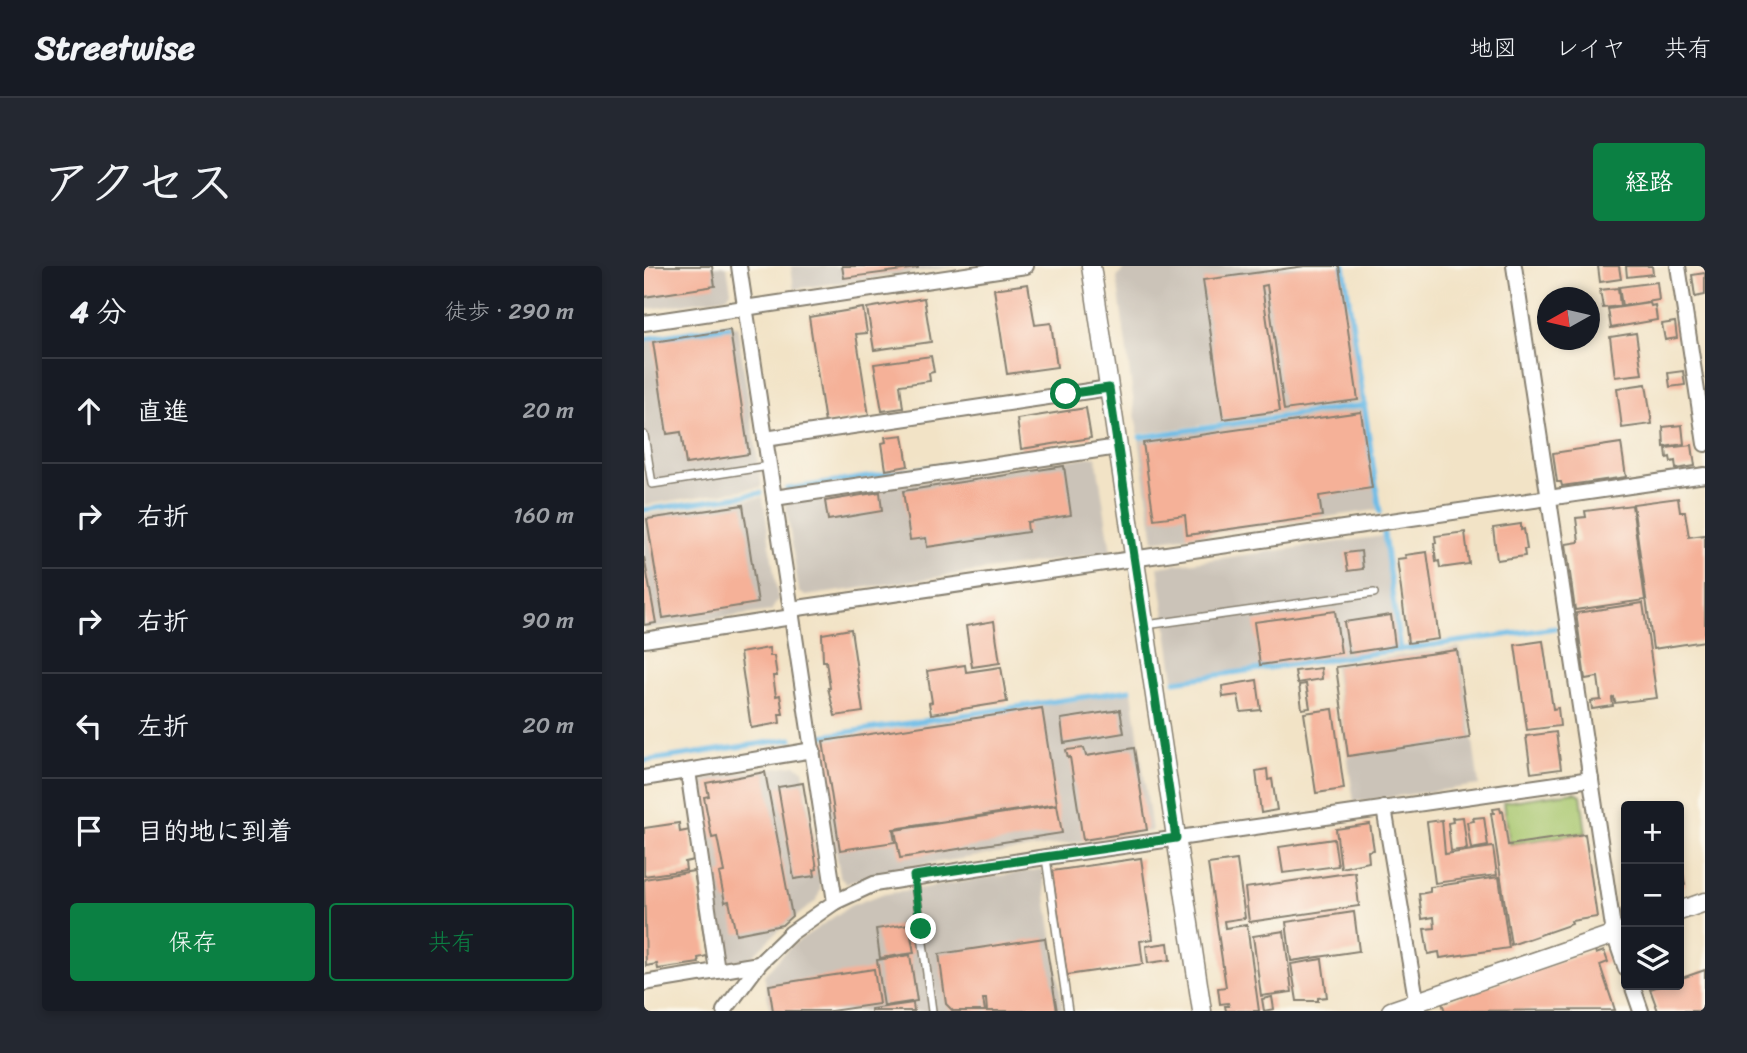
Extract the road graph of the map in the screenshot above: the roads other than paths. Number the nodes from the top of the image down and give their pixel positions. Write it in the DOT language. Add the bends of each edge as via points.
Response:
graph roads {
  1 [pos="739,266"];
  2 [pos="1026,266"];
  3 [pos="1091,266"];
  4 [pos="1514,266"];
  5 [pos="1678,266"];
  6 [pos="746,308"];
  7 [pos="644,323"];
  8 [pos="1109,388"];
  9 [pos="644,435"];
  10 [pos="765,439"];
  11 [pos="1705,444"];
  12 [pos="1118,447"];
  13 [pos="769,466"];
  14 [pos="1705,475"];
  15 [pos="774,498"];
  16 [pos="1549,498"];
  17 [pos="1135,558"];
  18 [pos="1374,593"];
  19 [pos="792,613"];
  20 [pos="1144,625"];
  21 [pos="644,640"];
  22 [pos="813,751"];
  23 [pos="688,771"];
  24 [pos="644,778"];
  25 [pos="1591,779"];
  26 [pos="1384,808"];
  27 [pos="1176,838"];
  28 [pos="1046,857"];
  29 [pos="914,876"];
  30 [pos="835,902"];
  31 [pos="1705,902"];
  32 [pos="1684,909"];
  33 [pos="1620,932"];
  34 [pos="759,964"];
  35 [pos="718,971"];
  36 [pos="644,983"];
  37 [pos="1634,990"];
  38 [pos="1416,1007"];
  39 [pos="724,1011"];
  40 [pos="932,1011"];
  41 [pos="1068,1011"];
  42 [pos="1202,1011"];
  43 [pos="1391,1011"];
  44 [pos="1641,1011"];
  1 -- 6 [label="street"];
  2 -- 6 [label="street"];
  3 -- 8 [label="street"];
  4 -- 16 [label="street"];
  5 -- 11 [label="street"];
  6 -- 7 [label="street"];
  6 -- 10 [label="street"];
  8 -- 10 [label="street"];
  8 -- 12 [label="street"];
  9 -- 13 [label="lane" via="652,484"];
  10 -- 13 [label="street"];
  12 -- 15 [label="street"];
  12 -- 17 [label="street"];
  13 -- 15 [label="street"];
  14 -- 16 [label="street"];
  15 -- 19 [label="street"];
  16 -- 17 [label="street"];
  16 -- 25 [label="street"];
  17 -- 19 [label="street"];
  17 -- 20 [label="street"];
  18 -- 20 [label="lane"];
  19 -- 21 [label="street"];
  19 -- 22 [label="street"];
  20 -- 27 [label="street"];
  22 -- 23 [label="street"];
  22 -- 30 [label="street"];
  23 -- 24 [label="street"];
  23 -- 35 [label="street"];
  25 -- 26 [label="street"];
  25 -- 33 [label="street"];
  26 -- 27 [label="street"];
  26 -- 38 [label="street"];
  27 -- 28 [label="street"];
  27 -- 42 [label="street"];
  28 -- 29 [label="street"];
  28 -- 41 [label="lane"];
  29 -- 30 [label="street" via="874,884"];
  29 -- 40 [label="lane"];
  30 -- 34 [label="street" via="791,933"];
  31 -- 32 [label="street"];
  33 -- 38 [label="street"];
  34 -- 35 [label="street"];
  34 -- 39 [label="street"];
  35 -- 36 [label="street"];
  37 -- 44 [label="street"];
  38 -- 43 [label="street"];
}
